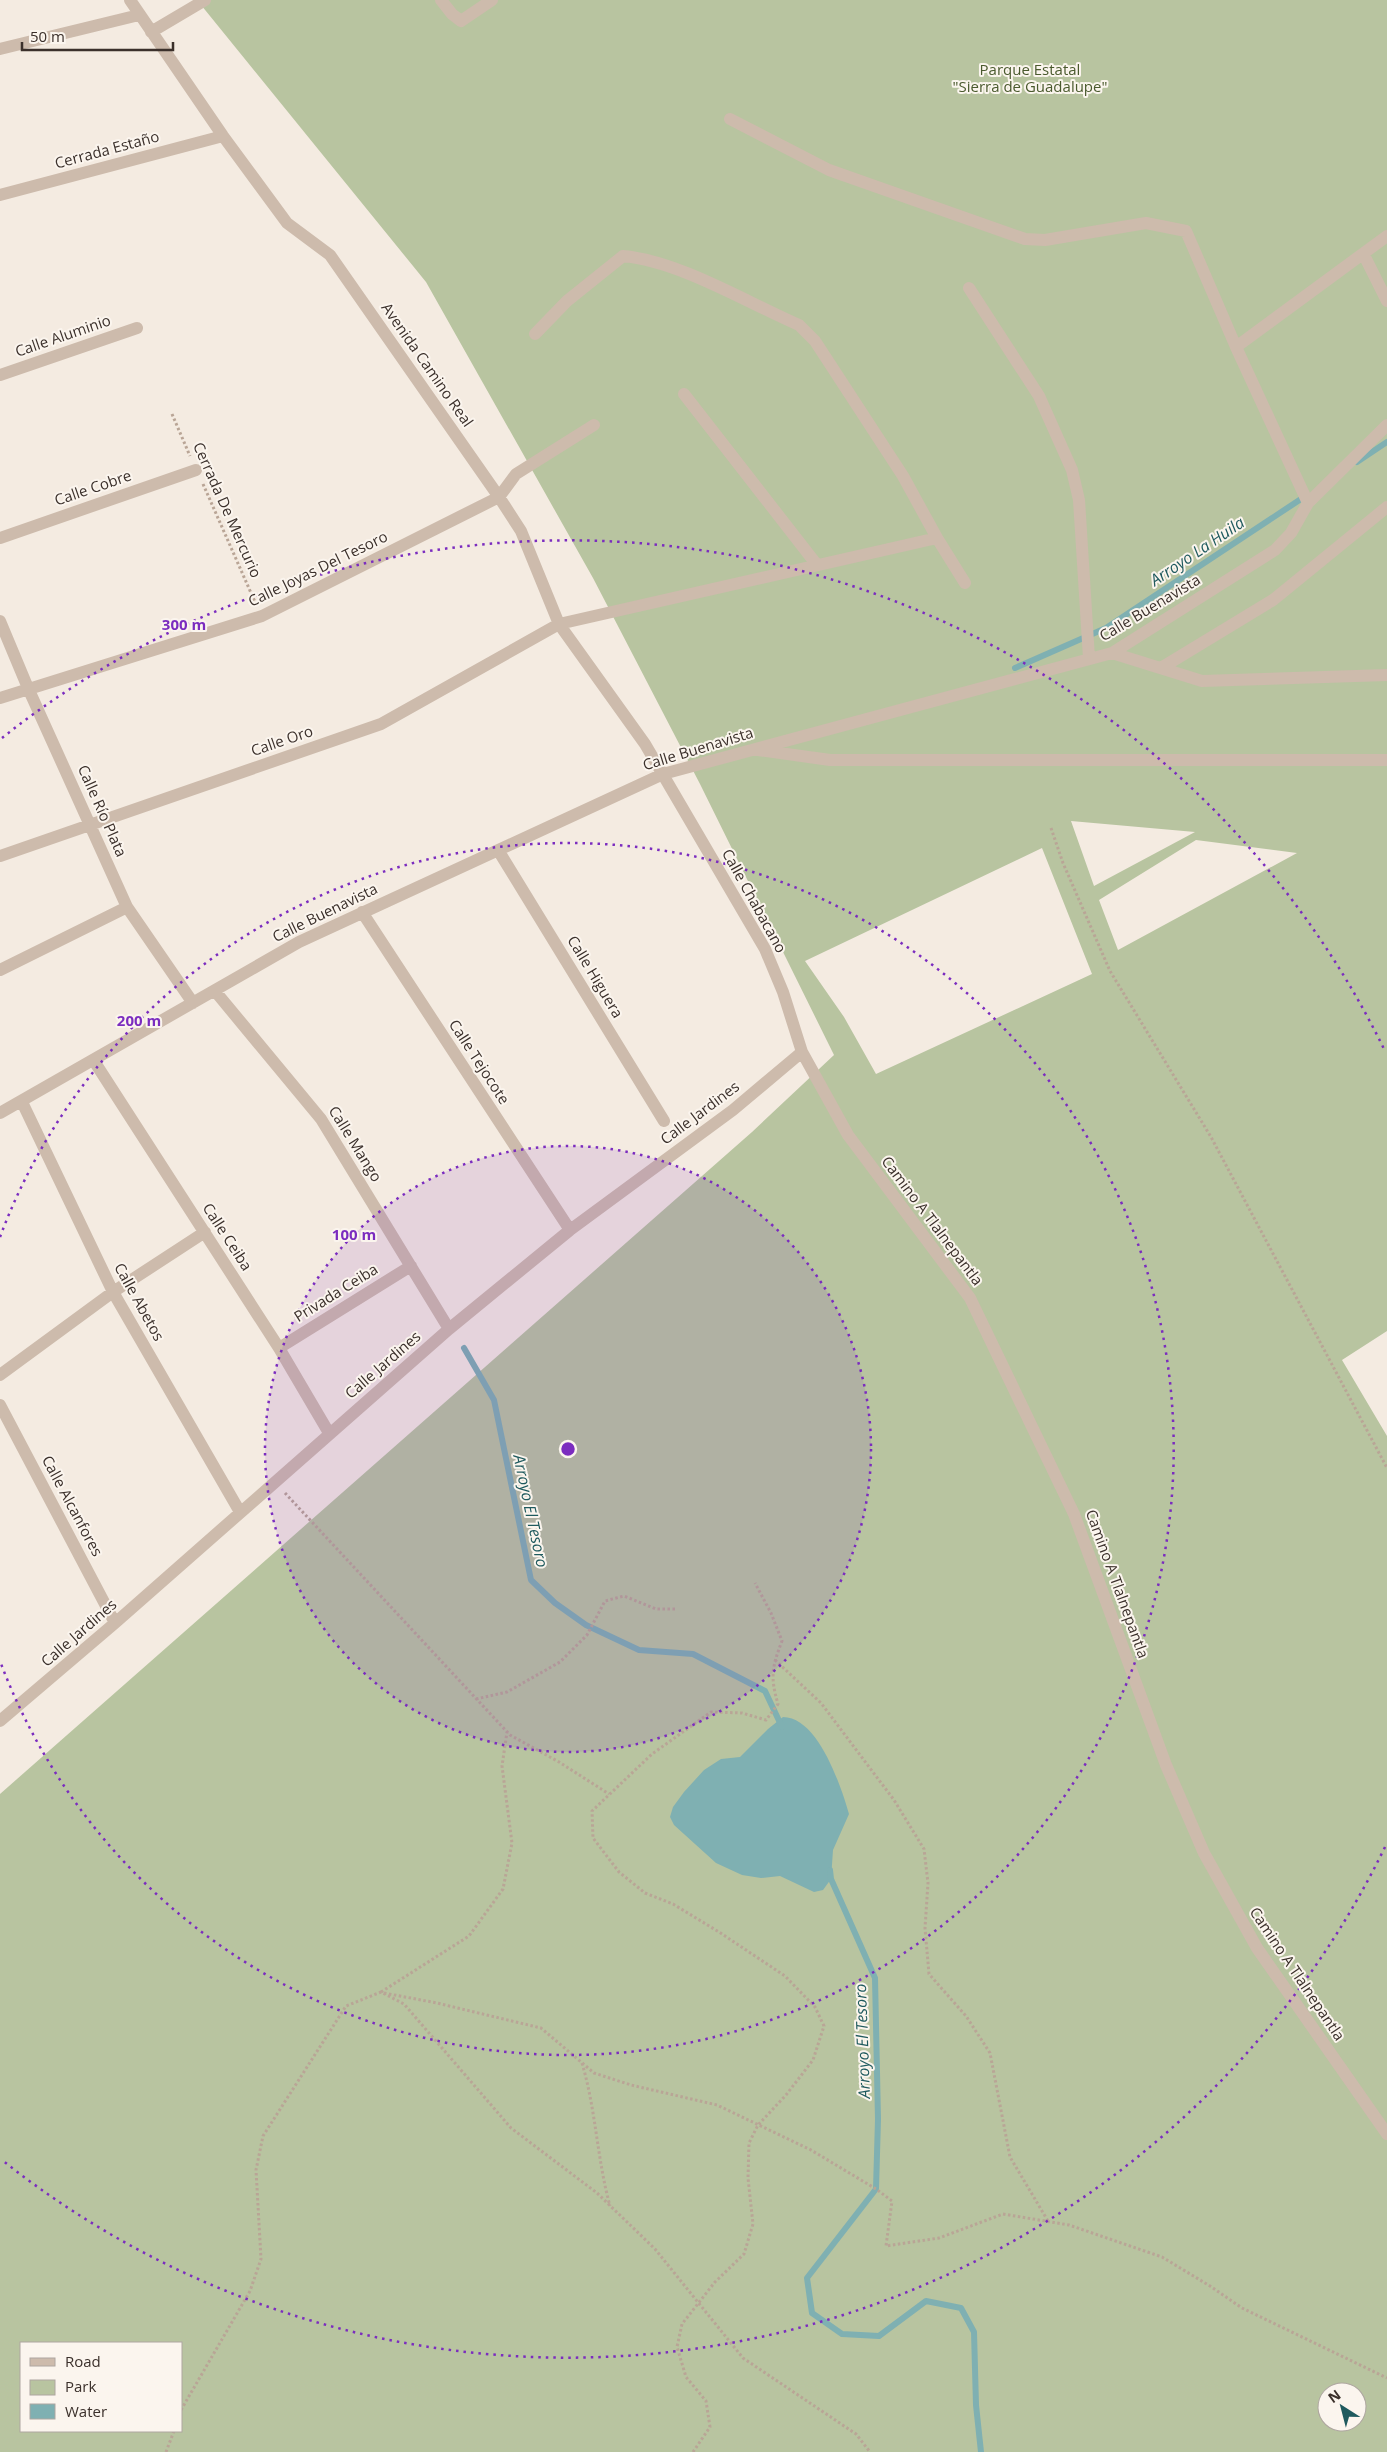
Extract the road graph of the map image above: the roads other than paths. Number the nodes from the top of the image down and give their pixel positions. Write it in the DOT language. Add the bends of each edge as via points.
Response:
graph roads {
  1 [pos="130,0"];
  2 [pos="205,0"];
  3 [pos="441,0"];
  4 [pos="492,0"];
  5 [pos="139,15"];
  6 [pos="150,32"];
  7 [pos="0,49"];
  8 [pos="730,119"];
  9 [pos="223,136"];
  10 [pos="0,195"];
  11 [pos="1387,236"];
  12 [pos="1364,255"];
  13 [pos="969,288"];
  14 [pos="1387,301"];
  15 [pos="137,328"];
  16 [pos="535,334"];
  17 [pos="1236,347"];
  18 [pos="0,375"];
  19 [pos="684,394"];
  20 [pos="594,425"];
  21 [pos="1387,425"];
  22 [pos="196,470"];
  23 [pos="499,497"];
  24 [pos="1308,503"];
  25 [pos="1387,507"];
  26 [pos="0,538"];
  27 [pos="937,538"];
  28 [pos="817,565"];
  29 [pos="965,583"];
  30 [pos="0,621"];
  31 [pos="559,624"];
  32 [pos="1112,653"];
  33 [pos="1089,658"];
  34 [pos="1161,668"];
  35 [pos="1387,675"];
  36 [pos="28,688"];
  37 [pos="0,698"];
  38 [pos="753,749"];
  39 [pos="1387,760"];
  40 [pos="663,774"];
  41 [pos="91,825"];
  42 [pos="498,850"];
  43 [pos="0,856"];
  44 [pos="127,907"];
  45 [pos="362,912"];
  46 [pos="0,970"];
  47 [pos="215,990"];
  48 [pos="193,1003"];
  49 [pos="802,1052"];
  50 [pos="94,1061"];
  51 [pos="22,1102"];
  52 [pos="0,1113"];
  53 [pos="664,1120"];
  54 [pos="570,1230"];
  55 [pos="205,1232"];
  56 [pos="411,1266"];
  57 [pos="113,1292"];
  58 [pos="449,1329"];
  59 [pos="279,1348"];
  60 [pos="0,1374"];
  61 [pos="0,1405"];
  62 [pos="329,1433"];
  63 [pos="240,1512"];
  64 [pos="116,1623"];
  65 [pos="0,1721"];
  66 [pos="1387,2134"];
  1 -- 5 [label="street, Avenida Camino Real"];
  2 -- 6 [label="street"];
  3 -- 4 [label="street" via="461,21"];
  5 -- 6 [label="street, Avenida Camino Real"];
  5 -- 7 [label="street"];
  6 -- 9 [label="street, Avenida Camino Real"];
  8 -- 17 [label="street" via="829,170 1025,239 1045,240 1146,223 1186,231"];
  9 -- 10 [label="street, Cerrada Estaño"];
  9 -- 23 [label="street, Avenida Camino Real" via="287,223 330,255"];
  11 -- 12 [label="street"];
  12 -- 14 [label="street"];
  12 -- 17 [label="street"];
  13 -- 33 [label="street" via="1039,396 1072,470 1079,500"];
  15 -- 18 [label="street, Calle Aluminio"];
  16 -- 27 [label="street" via="567,301 623,256 642,257 671,266 799,325 815,341 903,476"];
  17 -- 24 [label="street"];
  19 -- 28 [label="street"];
  20 -- 23 [label="street, Calle Joyas Del Tesoro" via="516,474"];
  21 -- 24 [label="street, Calle Buenavista"];
  22 -- 26 [label="street, Calle Cobre"];
  23 -- 31 [label="street, Avenida Camino Real" via="521,532"];
  23 -- 36 [label="street, Calle Joyas Del Tesoro" via="262,616"];
  24 -- 32 [label="street, Calle Buenavista" via="1291,533 1275,550"];
  25 -- 34 [label="street" via="1273,600"];
  27 -- 28 [label="street, Calle Oro"];
  27 -- 29 [label="street"];
  28 -- 31 [label="street, Calle Oro"];
  30 -- 36 [label="street, Calle Río Plata"];
  31 -- 40 [label="street, Avenida Camino Real"];
  31 -- 41 [label="street, Calle Oro" via="381,724"];
  32 -- 33 [label="street, Calle Buenavista"];
  32 -- 34 [label="street"];
  33 -- 38 [label="street, Calle Buenavista"];
  34 -- 35 [label="street" via="1202,681"];
  36 -- 37 [label="street, Calle Joyas Del Tesoro"];
  36 -- 41 [label="street, Calle Río Plata"];
  38 -- 39 [label="street" via="830,760"];
  38 -- 40 [label="street, Calle Buenavista"];
  40 -- 42 [label="street, Calle Buenavista"];
  40 -- 49 [label="street, Calle Chabacano" via="765,949"];
  41 -- 43 [label="street, Calle Oro"];
  41 -- 44 [label="street, Calle Río Plata"];
  42 -- 45 [label="street, Calle Buenavista"];
  42 -- 53 [label="street, Calle Higuera"];
  44 -- 46 [label="street"];
  44 -- 48 [label="street, Calle Río Plata"];
  45 -- 47 [label="street, Calle Buenavista" via="299,942"];
  45 -- 54 [label="street, Calle Tejocote"];
  47 -- 48 [label="street, Calle Buenavista"];
  47 -- 56 [label="street, Calle Mango" via="322,1119"];
  48 -- 50 [label="street, Calle Buenavista"];
  49 -- 54 [label="street, Calle Jardines" via="733,1110"];
  49 -- 66 [label="street, Camino A Tlalnepantla" via="848,1134 970,1298 1074,1514 1166,1765 1204,1853 1257,1948"];
  50 -- 51 [label="street, Calle Buenavista"];
  50 -- 55 [label="street, Calle Ceiba"];
  51 -- 52 [label="street, Calle Buenavista"];
  51 -- 57 [label="street, Calle Abetos"];
  54 -- 58 [label="street, Calle Jardines"];
  55 -- 57 [label="street"];
  55 -- 59 [label="street, Calle Ceiba"];
  56 -- 58 [label="street, Calle Mango"];
  56 -- 59 [label="street, Privada Ceiba"];
  57 -- 60 [label="street"];
  57 -- 63 [label="street, Calle Abetos"];
  58 -- 62 [label="street, Calle Jardines"];
  59 -- 62 [label="street, Calle Ceiba"];
  61 -- 64 [label="street, Calle Alcanfores"];
  62 -- 63 [label="street, Calle Jardines"];
  63 -- 64 [label="street, Calle Jardines"];
  64 -- 65 [label="street, Calle Jardines"];
}
